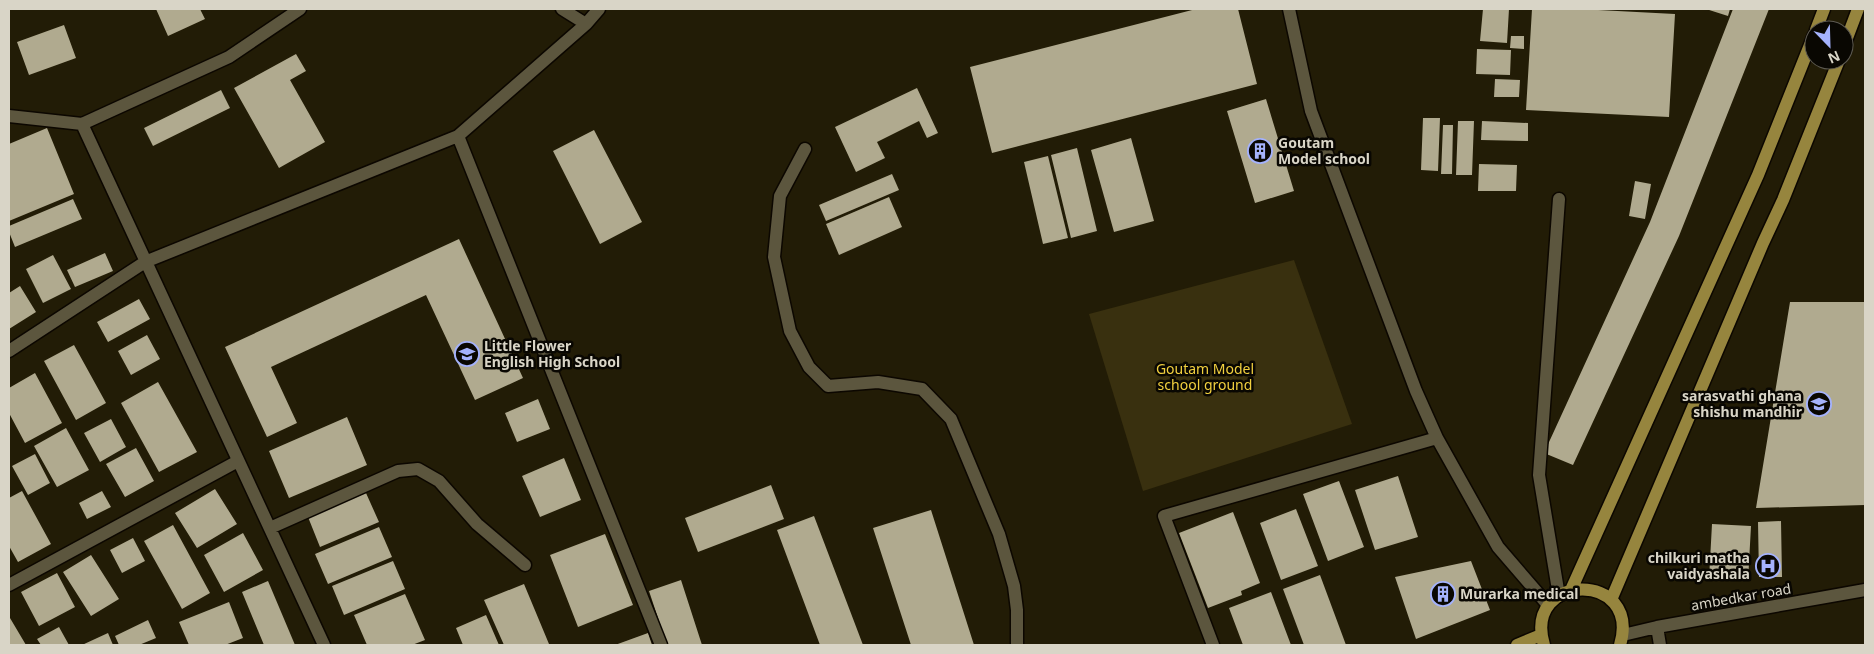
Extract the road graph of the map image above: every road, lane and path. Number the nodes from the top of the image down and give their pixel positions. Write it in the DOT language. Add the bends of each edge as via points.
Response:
graph roads {
  1 [pos="300,9"];
  2 [pos="562,9"];
  3 [pos="599,9"];
  4 [pos="1289,9"];
  5 [pos="586,24"];
  6 [pos="1804,59"];
  7 [pos="1835,70"];
  8 [pos="9,116"];
  9 [pos="82,124"];
  10 [pos="458,136"];
  11 [pos="804,149"];
  12 [pos="1559,199"];
  13 [pos="145,262"];
  14 [pos="9,351"];
  15 [pos="1437,438"];
  16 [pos="238,460"];
  17 [pos="270,528"];
  18 [pos="525,565"];
  19 [pos="9,585"];
  20 [pos="1571,590"];
  21 [pos="1865,590"];
  22 [pos="1559,596"];
  23 [pos="1611,600"];
  24 [pos="1548,606"];
  25 [pos="1657,627"];
  26 [pos="1542,640"];
  27 [pos="1622,640"];
  28 [pos="324,645"];
  29 [pos="661,645"];
  30 [pos="1017,645"];
  31 [pos="1213,645"];
  32 [pos="1517,645"];
  33 [pos="1660,645"];
  1 -- 9 [label="street" via="229,57"];
  2 -- 5 [label="street"];
  3 -- 5 [label="street"];
  4 -- 15 [label="street" via="1311,111 1416,391"];
  5 -- 10 [label="street"];
  6 -- 20 [label="main road" via="1758,174"];
  7 -- 23 [label="main road" via="1784,200"];
  8 -- 9 [label="street"];
  9 -- 13 [label="street"];
  10 -- 13 [label="street"];
  10 -- 29 [label="street"];
  11 -- 30 [label="street" via="780,196 774,257 790,331 810,367 828,386 878,382 922,389 950,419 999,534 1014,586"];
  12 -- 22 [label="street" via="1539,475"];
  13 -- 14 [label="street"];
  13 -- 16 [label="street"];
  15 -- 24 [label="street" via="1498,547"];
  15 -- 31 [label="street" via="1164,516"];
  16 -- 17 [label="street"];
  16 -- 19 [label="street"];
  17 -- 18 [label="street" via="398,471 418,469 439,480 477,524"];
  17 -- 28 [label="street"];
  20 -- 22 [label="main road"];
  20 -- 23 [label="main road" via="1586,588"];
  21 -- 25 [label="street, ambedkar road"];
  22 -- 24 [label="main road"];
  23 -- 27 [label="main road" via="1621,617"];
  24 -- 26 [label="main road" via="1542,618"];
  25 -- 27 [label="street, ambedkar road"];
  25 -- 33 [label="street"];
  26 -- 32 [label="main road"];
}
